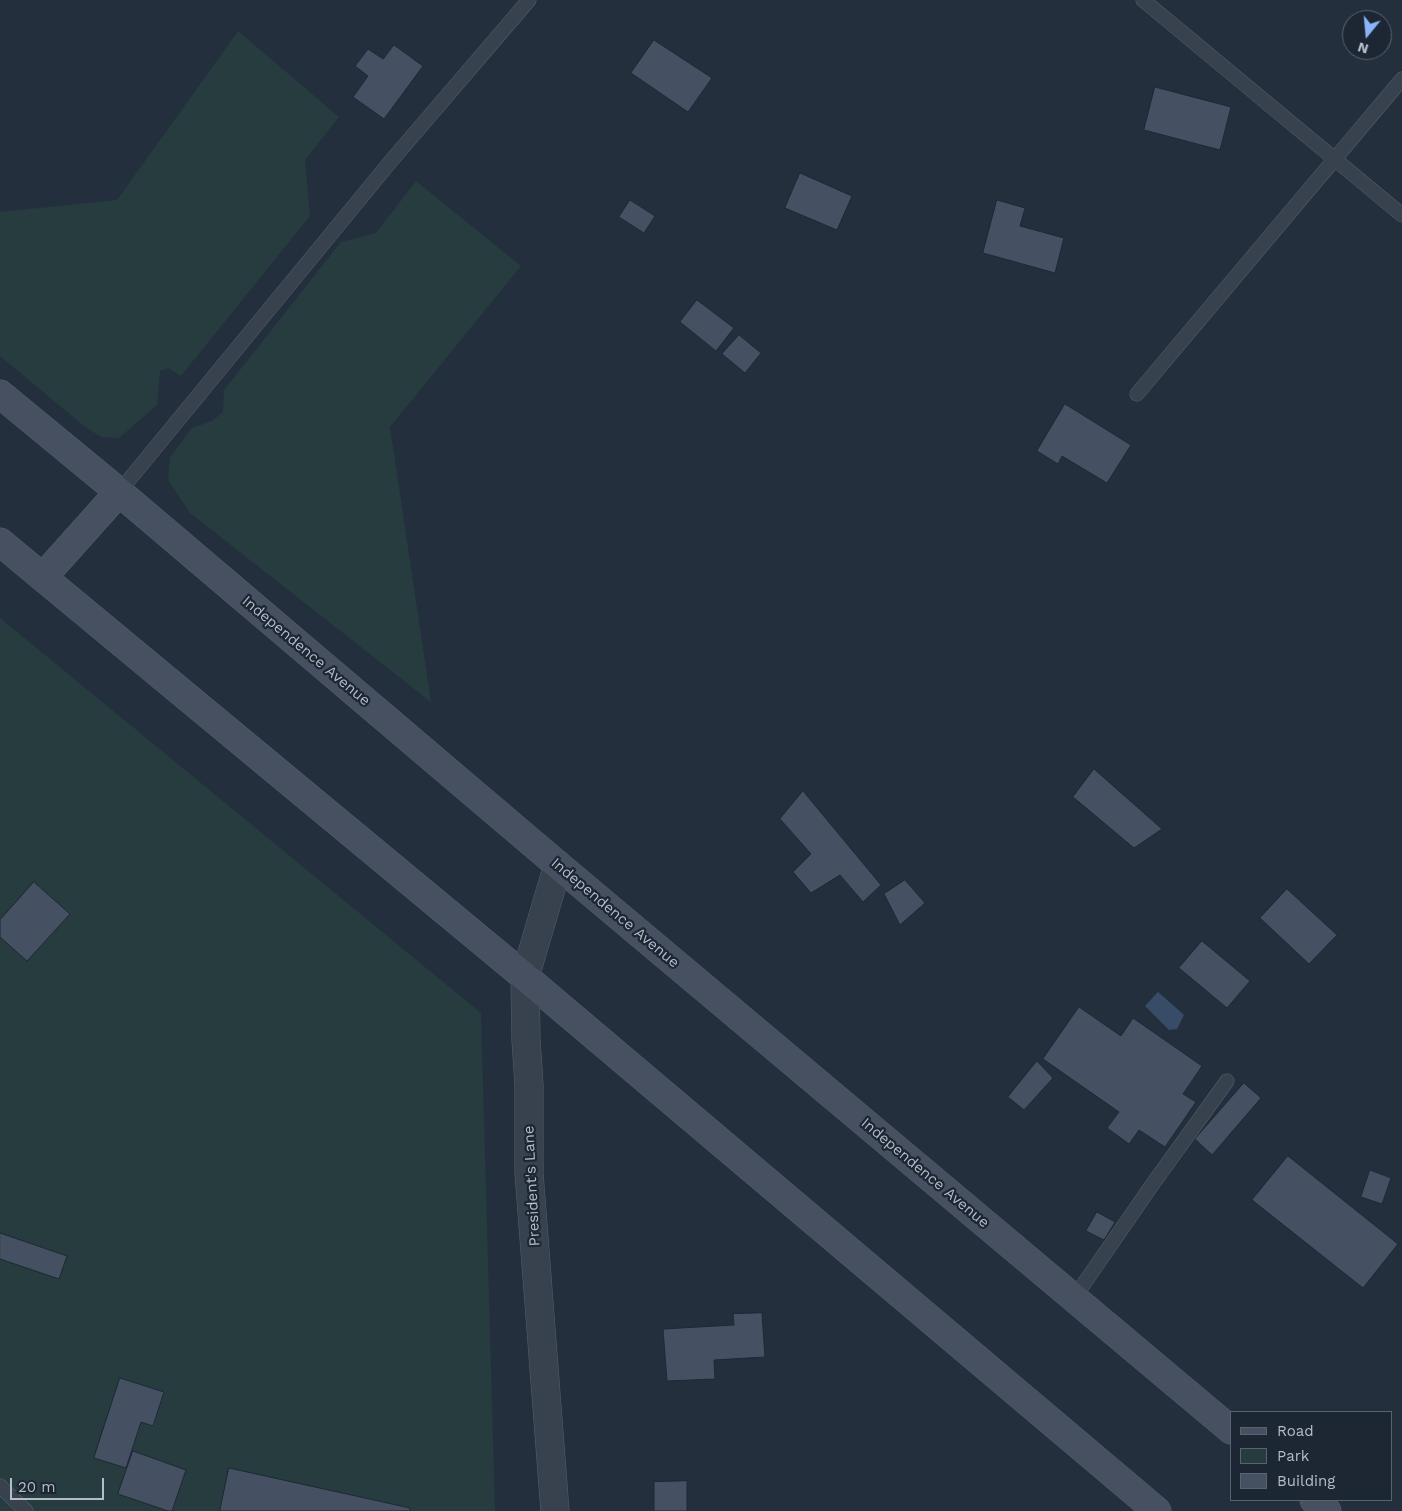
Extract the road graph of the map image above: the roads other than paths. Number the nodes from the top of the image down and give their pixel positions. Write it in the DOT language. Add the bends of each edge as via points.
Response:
graph roads {
  1 [pos="529,0"];
  2 [pos="1143,0"];
  3 [pos="1402,79"];
  4 [pos="1334,159"];
  5 [pos="1402,215"];
  6 [pos="0,394"];
  7 [pos="1137,394"];
  8 [pos="119,492"];
  9 [pos="0,542"];
  10 [pos="43,577"];
  11 [pos="558,865"];
  12 [pos="525,977"];
  13 [pos="1227,1081"];
  14 [pos="1074,1298"];
  15 [pos="1230,1429"];
  16 [pos="0,1486"];
  17 [pos="1315,1501"];
  18 [pos="26,1511"];
  19 [pos="556,1511"];
  20 [pos="1157,1511"];
  21 [pos="1327,1511"];
  1 -- 8 [label="lane" via="391,161"];
  2 -- 4 [label="lane"];
  3 -- 4 [label="lane"];
  4 -- 5 [label="lane"];
  4 -- 7 [label="lane"];
  6 -- 8 [label="main road, Independence Avenue"];
  8 -- 10 [label="main road"];
  8 -- 11 [label="main road, Independence Avenue"];
  9 -- 10 [label="main road"];
  10 -- 12 [label="main road"];
  11 -- 12 [label="street, President's Lane"];
  11 -- 14 [label="main road, Independence Avenue"];
  12 -- 19 [label="street, President's Lane" via="529,1173"];
  12 -- 20 [label="main road"];
  13 -- 14 [label="lane"];
  14 -- 15 [label="main road, Independence Avenue"];
  16 -- 18 [label="lane"];
  17 -- 21 [label="main road"];
}
